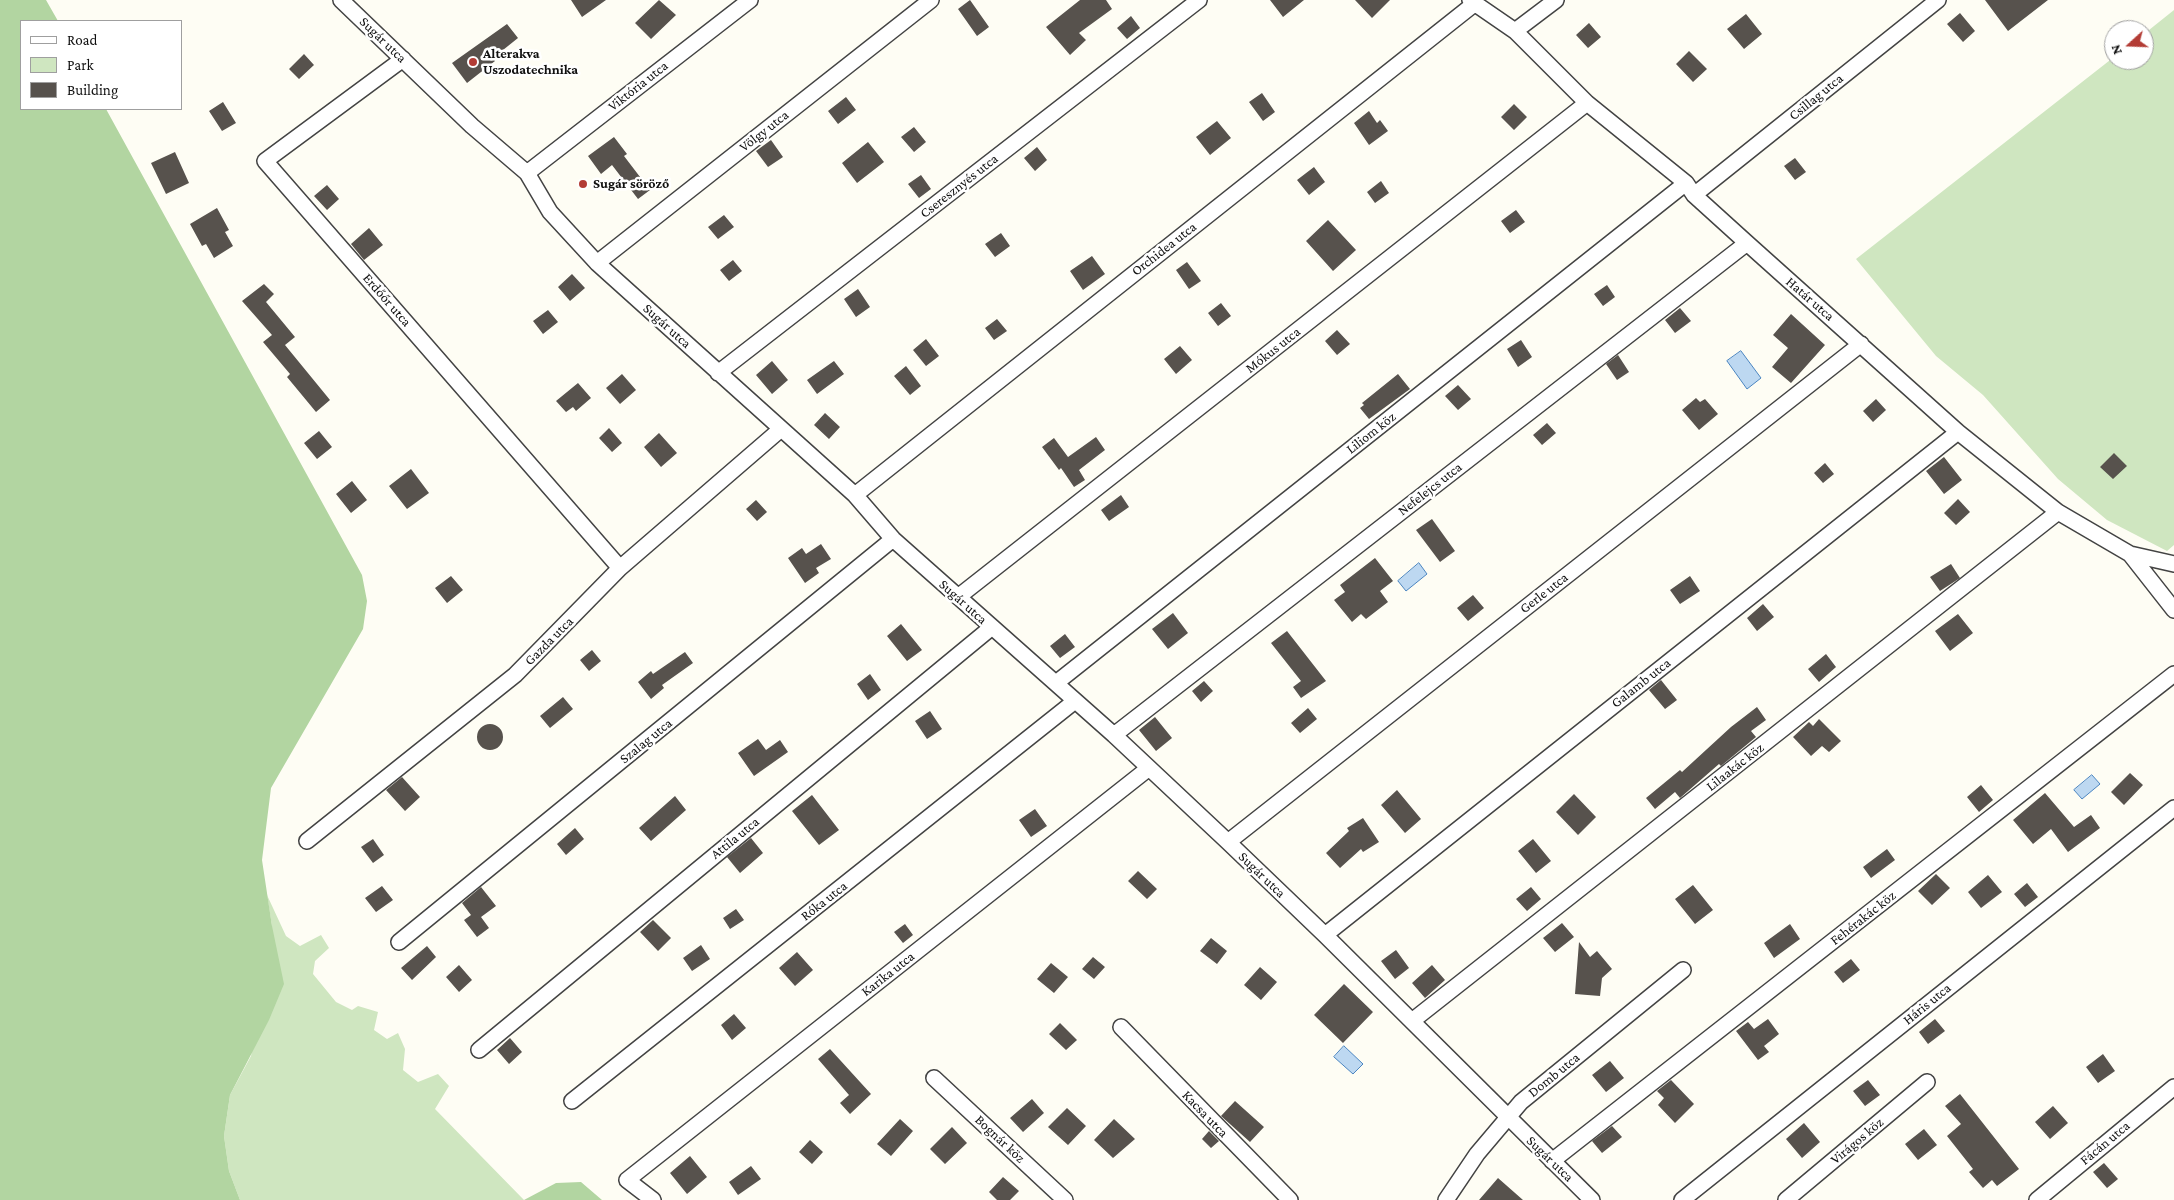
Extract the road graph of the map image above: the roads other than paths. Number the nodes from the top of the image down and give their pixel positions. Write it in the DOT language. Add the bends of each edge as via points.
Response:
graph roads {
  1 [pos="341,0"];
  2 [pos="750,0"];
  3 [pos="931,0"];
  4 [pos="1199,0"];
  5 [pos="1556,0"];
  6 [pos="1938,0"];
  7 [pos="1472,2"];
  8 [pos="1515,32"];
  9 [pos="403,59"];
  10 [pos="1587,103"];
  11 [pos="527,173"];
  12 [pos="1690,189"];
  13 [pos="1747,244"];
  14 [pos="598,263"];
  15 [pos="1861,344"];
  16 [pos="718,373"];
  17 [pos="781,429"];
  18 [pos="1958,432"];
  19 [pos="855,495"];
  20 [pos="2058,512"];
  21 [pos="892,539"];
  22 [pos="2130,554"];
  23 [pos="2174,564"];
  24 [pos="620,568"];
  25 [pos="958,597"];
  26 [pos="2174,610"];
  27 [pos="992,627"];
  28 [pos="2174,674"];
  29 [pos="1056,683"];
  30 [pos="1075,701"];
  31 [pos="1114,735"];
  32 [pos="1149,768"];
  33 [pos="2174,808"];
  34 [pos="307,841"];
  35 [pos="1228,842"];
  36 [pos="1325,935"];
  37 [pos="399,942"];
  38 [pos="1683,970"];
  39 [pos="1412,1022"];
  40 [pos="1121,1027"];
  41 [pos="479,1050"];
  42 [pos="934,1078"];
  43 [pos="1927,1082"];
  44 [pos="2174,1087"];
  45 [pos="572,1101"];
  46 [pos="1508,1118"];
  47 [pos="1552,1161"];
  48 [pos="653,1200"];
  49 [pos="1065,1200"];
  50 [pos="1290,1200"];
  51 [pos="1447,1200"];
  52 [pos="1592,1200"];
  53 [pos="1682,1200"];
  54 [pos="1786,1200"];
  55 [pos="2037,1200"];
  1 -- 9 [label="street, Sugár utca"];
  2 -- 11 [label="street, Viktória utca"];
  3 -- 14 [label="street, Völgy utca"];
  4 -- 16 [label="street, Cseresznyés utca"];
  5 -- 8 [label="street"];
  6 -- 12 [label="street, Csillag utca"];
  7 -- 8 [label="street, Határ utca"];
  7 -- 19 [label="street, Orchidea utca"];
  8 -- 10 [label="street, Határ utca"];
  9 -- 11 [label="street, Sugár utca" via="472,126"];
  9 -- 24 [label="street, Erdőőr utca" via="265,161"];
  10 -- 12 [label="street, Határ utca"];
  10 -- 25 [label="street, Mókus utca"];
  11 -- 14 [label="street, Sugár utca" via="550,212"];
  12 -- 13 [label="street, Határ utca"];
  12 -- 29 [label="street, Liliom köz"];
  13 -- 15 [label="street, Határ utca"];
  13 -- 31 [label="street, Nefelejcs utca"];
  14 -- 16 [label="street, Sugár utca"];
  15 -- 18 [label="street, Határ utca"];
  15 -- 35 [label="street, Gerle utca"];
  16 -- 17 [label="street, Sugár utca"];
  17 -- 19 [label="street, Sugár utca"];
  17 -- 24 [label="street, Gazda utca"];
  18 -- 20 [label="street, Határ utca"];
  18 -- 36 [label="street, Galamb utca"];
  19 -- 21 [label="street, Sugár utca"];
  20 -- 22 [label="street, Határ utca"];
  20 -- 39 [label="street, Lilaakác köz"];
  21 -- 25 [label="street, Sugár utca"];
  21 -- 37 [label="street, Szalag utca"];
  22 -- 23 [label="street, Határ utca"];
  22 -- 26 [label="street"];
  24 -- 34 [label="street, Gazda utca" via="515,675"];
  25 -- 27 [label="street, Sugár utca"];
  27 -- 29 [label="street, Sugár utca"];
  27 -- 41 [label="street, Attila utca"];
  28 -- 47 [label="street, Fehérakác köz"];
  29 -- 30 [label="street, Sugár utca"];
  30 -- 31 [label="street, Sugár utca"];
  30 -- 45 [label="street, Róka utca"];
  31 -- 32 [label="street, Sugár utca"];
  32 -- 35 [label="street, Sugár utca"];
  32 -- 48 [label="street, Karika utca" via="627,1180"];
  33 -- 53 [label="street, Háris utca"];
  35 -- 36 [label="street, Sugár utca"];
  36 -- 39 [label="street, Sugár utca"];
  38 -- 46 [label="street, Domb utca" via="1521,1102"];
  39 -- 46 [label="street, Sugár utca"];
  40 -- 50 [label="street, Kacsa utca"];
  42 -- 49 [label="street, Bognár köz"];
  43 -- 54 [label="street, Virágos köz"];
  44 -- 55 [label="street, Fácán utca"];
  46 -- 47 [label="street, Sugár utca"];
  46 -- 51 [label="street, Domb utca" via="1477,1154"];
  47 -- 52 [label="street, Sugár utca"];
}
